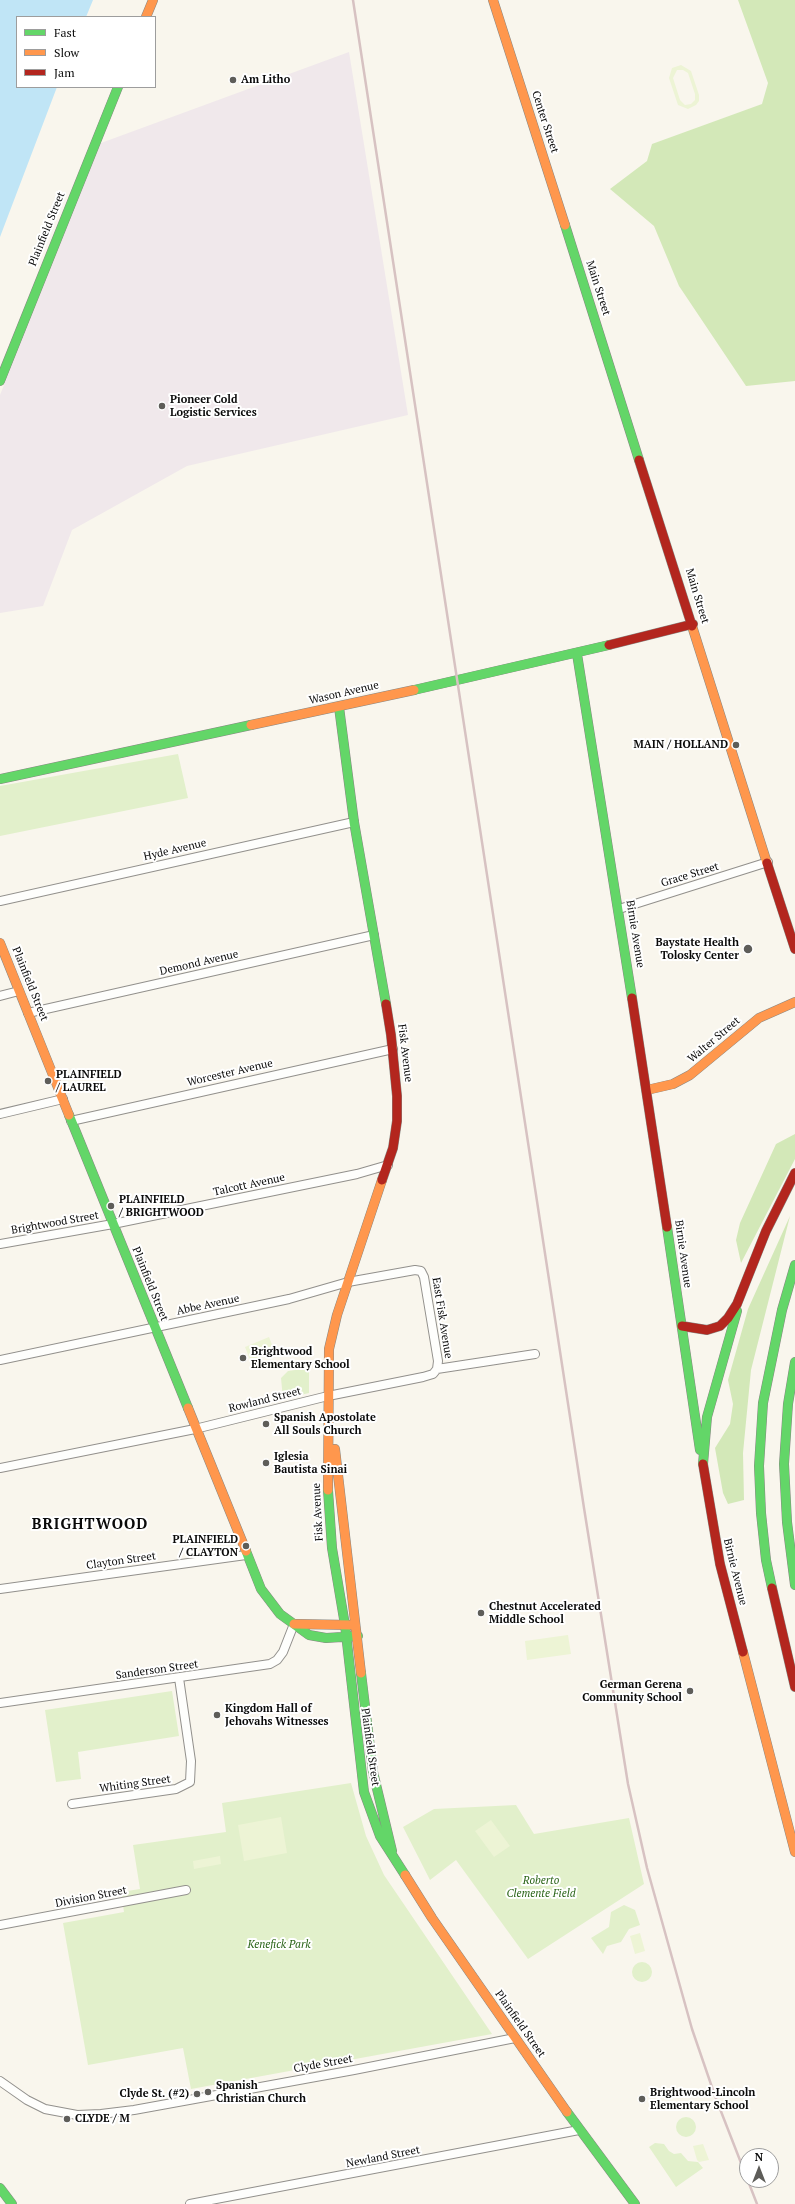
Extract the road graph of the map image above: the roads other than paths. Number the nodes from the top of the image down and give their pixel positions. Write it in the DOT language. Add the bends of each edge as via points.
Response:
graph roads {
  1 [pos="153,0"];
  2 [pos="493,0"];
  3 [pos="146,16"];
  4 [pos="118,88"];
  5 [pos="574,252"];
  6 [pos="0,381"];
  7 [pos="693,624"];
  8 [pos="577,654"];
  9 [pos="339,707"];
  10 [pos="0,779"];
  11 [pos="354,822"];
  12 [pos="768,862"];
  13 [pos="0,901"];
  14 [pos="619,909"];
  15 [pos="374,935"];
  16 [pos="0,943"];
  17 [pos="795,949"];
  18 [pos="19,991"];
  19 [pos="0,996"];
  20 [pos="795,1002"];
  21 [pos="28,1013"];
  22 [pos="393,1049"];
  23 [pos="647,1090"];
  24 [pos="63,1099"];
  25 [pos="0,1114"];
  26 [pos="72,1121"];
  27 [pos="388,1165"];
  28 [pos="795,1173"];
  29 [pos="113,1224"];
  30 [pos="0,1244"];
  31 [pos="752,1262"];
  32 [pos="795,1265"];
  33 [pos="421,1271"];
  34 [pos="348,1282"];
  35 [pos="682,1326"];
  36 [pos="155,1328"];
  37 [pos="535,1354"];
  38 [pos="0,1360"];
  39 [pos="795,1362"];
  40 [pos="437,1370"];
  41 [pos="328,1396"];
  42 [pos="195,1428"];
  43 [pos="703,1464"];
  44 [pos="0,1468"];
  45 [pos="246,1555"];
  46 [pos="795,1585"];
  47 [pos="0,1589"];
  48 [pos="294,1624"];
  49 [pos="345,1625"];
  50 [pos="357,1625"];
  51 [pos="358,1636"];
  52 [pos="346,1638"];
  53 [pos="179,1678"];
  54 [pos="795,1687"];
  55 [pos="0,1703"];
  56 [pos="372,1761"];
  57 [pos="359,1764"];
  58 [pos="72,1804"];
  59 [pos="795,1852"];
  60 [pos="392,1853"];
  61 [pos="186,1890"];
  62 [pos="0,1925"];
  63 [pos="515,2038"];
  64 [pos="0,2081"];
  65 [pos="579,2130"];
  66 [pos="0,2188"];
  67 [pos="12,2204"];
  68 [pos="190,2204"];
  69 [pos="635,2204"];
  1 -- 3 [label="main road"];
  2 -- 5 [label="main road, Center Street"];
  4 -- 6 [label="main road, Plainfield Street"];
  5 -- 7 [label="main road, Main Street"];
  7 -- 8 [label="main road, Wason Avenue"];
  7 -- 12 [label="main road, Main Street"];
  8 -- 9 [label="main road, Wason Avenue"];
  8 -- 14 [label="main road, Birnie Avenue"];
  9 -- 10 [label="main road, Wason Avenue"];
  9 -- 11 [label="main road, Fisk Avenue"];
  11 -- 13 [label="street, Hyde Avenue"];
  11 -- 15 [label="main road, Fisk Avenue"];
  12 -- 14 [label="street, Grace Street"];
  12 -- 17 [label="main road, Main Street"];
  14 -- 23 [label="main road, Birnie Avenue"];
  15 -- 21 [label="street, Demond Avenue"];
  15 -- 22 [label="main road, Fisk Avenue"];
  16 -- 18 [label="main road, Plainfield Street"];
  18 -- 19 [label="street"];
  18 -- 21 [label="main road, Plainfield Street"];
  20 -- 23 [label="main road, Walter Street" via="772,1010 759,1018 690,1075 673,1084"];
  21 -- 24 [label="main road, Plainfield Street"];
  22 -- 26 [label="street, Worcester Avenue"];
  22 -- 27 [label="main road, Fisk Avenue" via="398,1111 395,1140"];
  23 -- 35 [label="main road, Birnie Avenue"];
  24 -- 25 [label="street"];
  24 -- 26 [label="main road, Plainfield Street"];
  26 -- 29 [label="main road, Plainfield Street"];
  27 -- 29 [label="street, Talcott Avenue" via="357,1174"];
  27 -- 34 [label="main road, Fisk Avenue"];
  28 -- 31 [label="main road"];
  29 -- 30 [label="street, Brightwood Street"];
  29 -- 36 [label="main road, Plainfield Street"];
  31 -- 35 [label="main road" via="733,1312 726,1321 716,1328 707,1330"];
  31 -- 43 [label="main road" via="707,1417"];
  32 -- 54 [label="main road" via="768,1373 763,1404 760,1466 766,1560"];
  33 -- 34 [label="street, Abbe Avenue" via="410,1270"];
  33 -- 40 [label="street, East Fisk Avenue" via="430,1307"];
  34 -- 36 [label="street, Abbe Avenue" via="289,1299"];
  34 -- 41 [label="main road, Fisk Avenue" via="331,1338"];
  35 -- 43 [label="main road, Birnie Avenue"];
  36 -- 38 [label="street, Abbe Avenue"];
  36 -- 42 [label="main road, Plainfield Street"];
  37 -- 40 [label="street, Rowland Street"];
  39 -- 46 [label="main road" via="788,1404 784,1472"];
  40 -- 41 [label="street, Rowland Street" via="423,1377"];
  41 -- 42 [label="street, Rowland Street"];
  41 -- 49 [label="main road, Fisk Avenue" via="328,1499 332,1548"];
  41 -- 50 [label="main road, Fisk Avenue"];
  42 -- 44 [label="street, Rowland Street"];
  42 -- 45 [label="main road, Plainfield Street"];
  43 -- 59 [label="main road, Birnie Avenue" via="720,1564"];
  45 -- 47 [label="street, Clayton Street"];
  45 -- 48 [label="main road, Plainfield Street" via="264,1595 280,1614"];
  48 -- 49 [label="main road"];
  48 -- 52 [label="main road, Plainfield Street" via="302,1632 318,1637"];
  48 -- 53 [label="street, Sanderson Street" via="283,1652 270,1664"];
  49 -- 50 [label="main road"];
  49 -- 52 [label="main road, Plainfield Street"];
  50 -- 51 [label="main road, Plainfield Street"];
  51 -- 52 [label="main road, Plainfield Street"];
  51 -- 56 [label="main road, Plainfield Street"];
  52 -- 57 [label="main road, Plainfield Street"];
  53 -- 55 [label="street, Sanderson Street"];
  53 -- 58 [label="street, Whiting Street" via="191,1761 191,1778 188,1784 176,1789"];
  56 -- 57 [label="main road"];
  56 -- 60 [label="main road, Plainfield Street"];
  57 -- 60 [label="main road, Plainfield Street" via="372,1817 380,1836"];
  60 -- 63 [label="main road, Plainfield Street" via="432,1918"];
  61 -- 62 [label="street, Division Street"];
  63 -- 64 [label="street, Clyde Street" via="354,2070 101,2114 77,2115 46,2109 27,2100"];
  63 -- 65 [label="main road, Plainfield Street"];
  65 -- 68 [label="street, Newland Street"];
  65 -- 69 [label="main road, Plainfield Street"];
  66 -- 67 [label="main road"];
}
